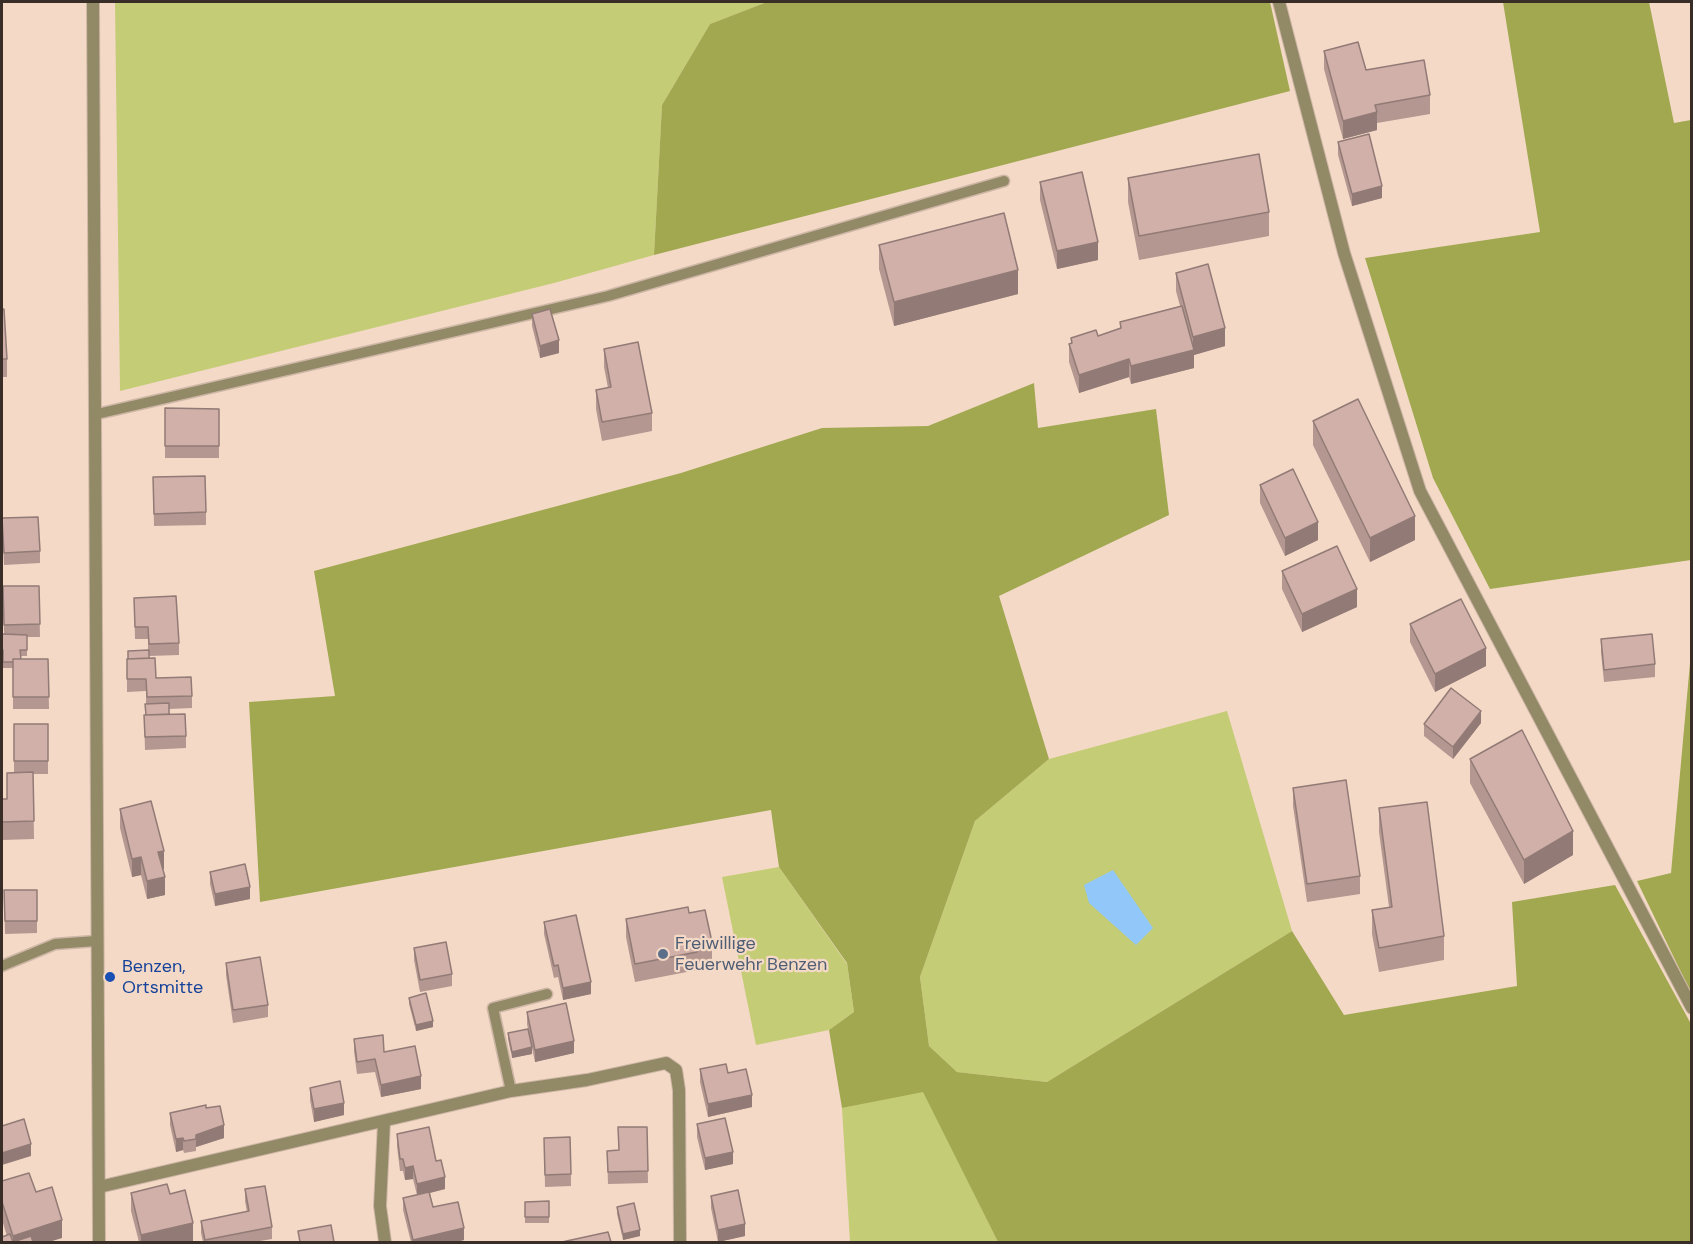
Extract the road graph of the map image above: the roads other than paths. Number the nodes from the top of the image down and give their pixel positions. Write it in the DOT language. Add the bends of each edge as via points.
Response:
graph roads {
  1 [pos="93,2"];
  2 [pos="1279,2"];
  3 [pos="1004,181"];
  4 [pos="97,414"];
  5 [pos="96,941"];
  6 [pos="2,966"];
  7 [pos="547,994"];
  8 [pos="1692,1008"];
  9 [pos="511,1091"];
  10 [pos="384,1122"];
  11 [pos="99,1187"];
  12 [pos="99,1242"];
  13 [pos="385,1242"];
  14 [pos="680,1242"];
  1 -- 4 [label="street"];
  2 -- 8 [label="street" via="1344,253 1420,491"];
  3 -- 4 [label="lane" via="608,296"];
  4 -- 5 [label="street"];
  5 -- 6 [label="lane" via="55,944"];
  5 -- 11 [label="street"];
  7 -- 9 [label="lane" via="493,1008"];
  9 -- 10 [label="street"];
  9 -- 14 [label="street" via="587,1080 660,1063 672,1065 679,1090"];
  10 -- 11 [label="street"];
  10 -- 13 [label="street" via="380,1206"];
  11 -- 12 [label="street"];
}
